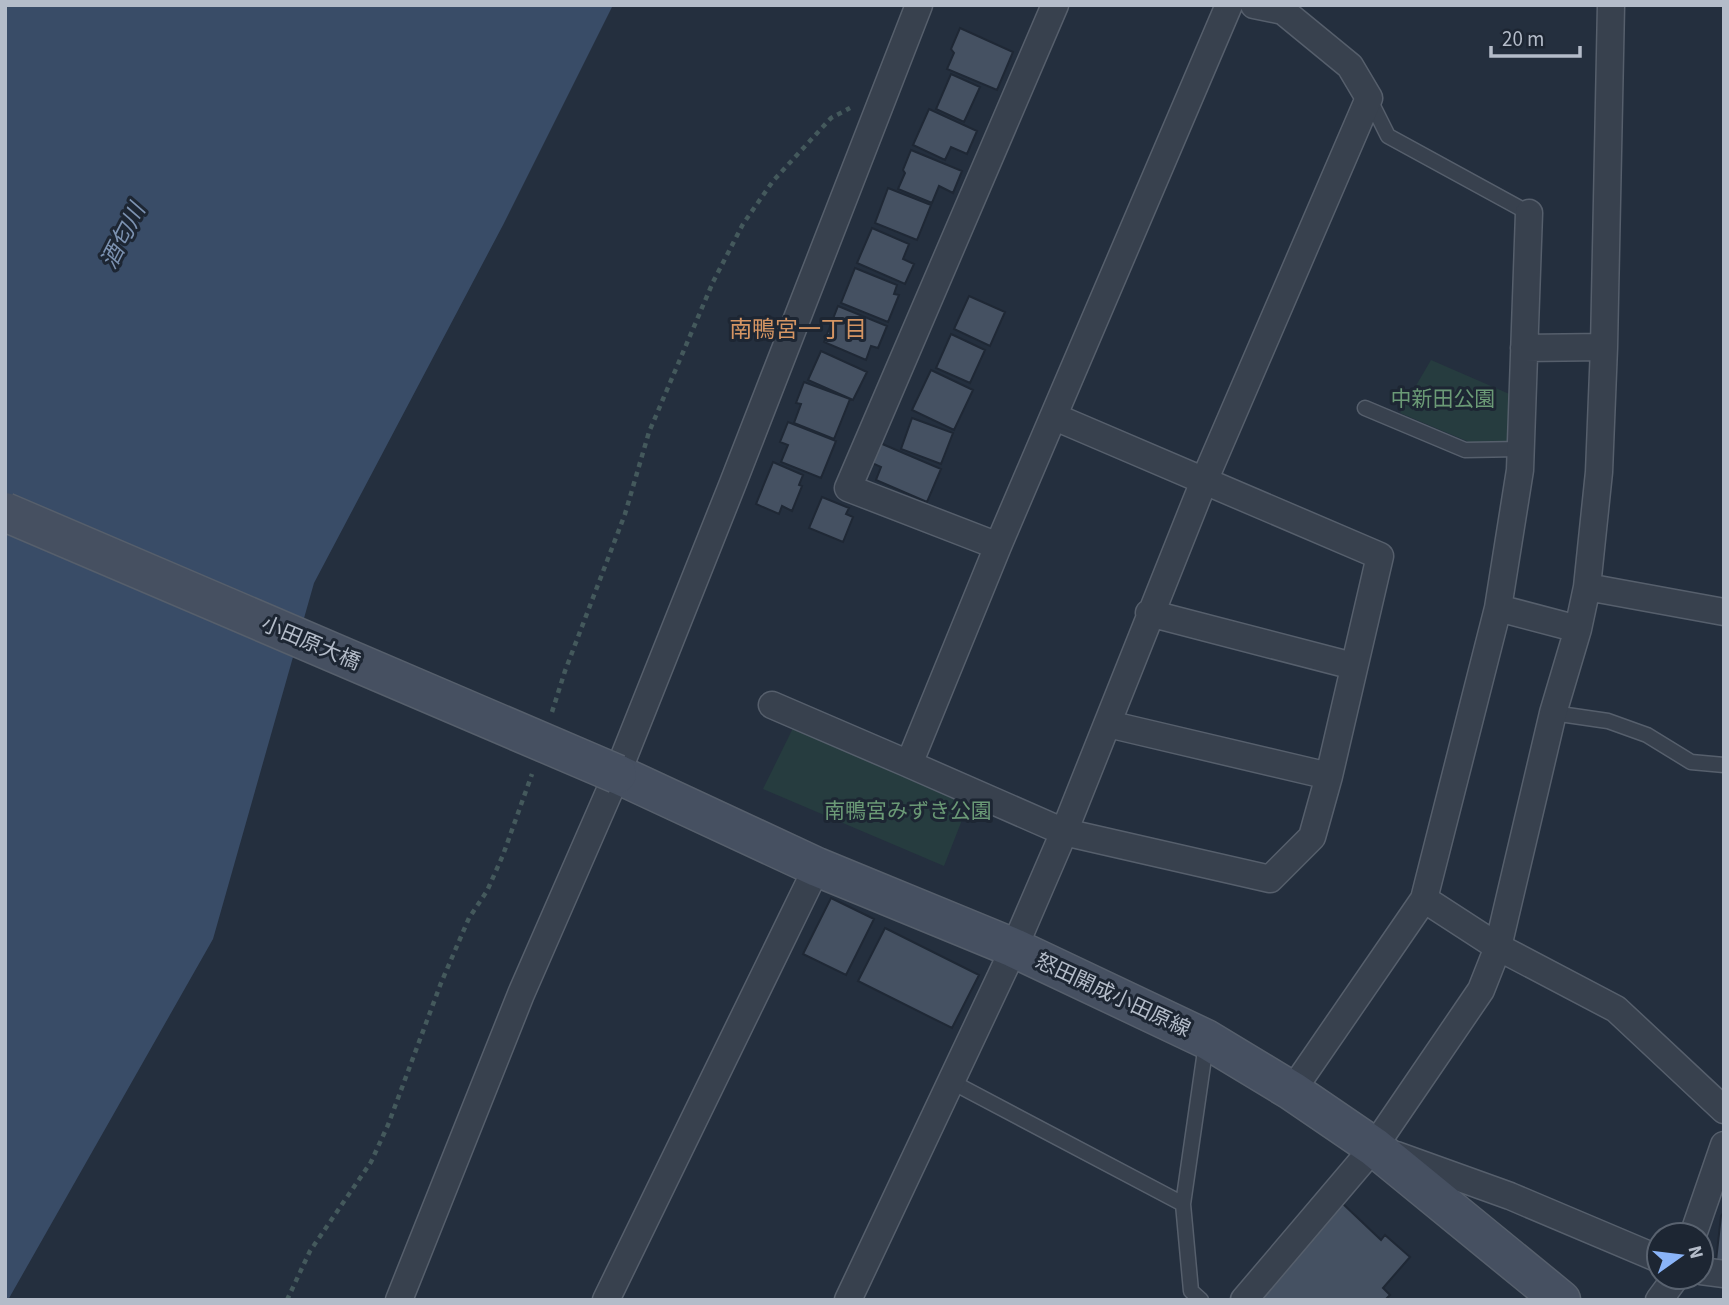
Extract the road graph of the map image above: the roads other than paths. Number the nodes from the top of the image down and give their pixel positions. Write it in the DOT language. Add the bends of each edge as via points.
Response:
graph roads {
  1 [pos="919,5"];
  2 [pos="1055,5"];
  3 [pos="1229,5"];
  4 [pos="1254,5"];
  5 [pos="1611,5"];
  6 [pos="1283,8"];
  7 [pos="1369,98"];
  8 [pos="1530,213"];
  9 [pos="1604,347"];
  10 [pos="1524,348"];
  11 [pos="1365,408"];
  12 [pos="1055,417"];
  13 [pos="1520,449"];
  14 [pos="1204,481"];
  15 [pos="5,512"];
  16 [pos="999,546"];
  17 [pos="1587,587"];
  18 [pos="1498,608"];
  19 [pos="1724,612"];
  20 [pos="1149,613"];
  21 [pos="1578,629"];
  22 [pos="1353,666"];
  23 [pos="772,705"];
  24 [pos="1553,713"];
  25 [pos="1108,724"];
  26 [pos="909,764"];
  27 [pos="1724,765"];
  28 [pos="617,774"];
  29 [pos="1329,776"];
  30 [pos="1064,832"];
  31 [pos="817,867"];
  32 [pos="1424,899"];
  33 [pos="1498,947"];
  34 [pos="1014,948"];
  35 [pos="1206,1039"];
  36 [pos="952,1082"];
  37 [pos="1292,1091"];
  38 [pos="1724,1110"];
  39 [pos="1724,1145"];
  40 [pos="1374,1147"];
  41 [pos="1183,1204"];
  42 [pos="1698,1221"];
  43 [pos="1645,1253"];
  44 [pos="1551,1296"];
  45 [pos="399,1300"];
  46 [pos="606,1300"];
  47 [pos="848,1300"];
  48 [pos="1201,1300"];
  49 [pos="1244,1300"];
  1 -- 28 [label="street"];
  2 -- 16 [label="street" via="848,488"];
  3 -- 12 [label="street"];
  4 -- 6 [label="street"];
  5 -- 9 [label="street"];
  6 -- 7 [label="street" via="1350,66"];
  7 -- 8 [label="lane" via="1388,136"];
  7 -- 14 [label="street"];
  8 -- 10 [label="street"];
  9 -- 10 [label="street"];
  9 -- 17 [label="street" via="1599,472"];
  10 -- 13 [label="street"];
  11 -- 13 [label="lane" via="1465,450"];
  12 -- 14 [label="street"];
  12 -- 16 [label="street"];
  13 -- 18 [label="street"];
  14 -- 20 [label="street"];
  14 -- 22 [label="street" via="1380,556"];
  15 -- 28 [label="main road, 小田原大橋, bridge"];
  16 -- 26 [label="street"];
  17 -- 19 [label="street"];
  17 -- 21 [label="street"];
  18 -- 21 [label="street"];
  18 -- 32 [label="street"];
  20 -- 22 [label="street"];
  20 -- 25 [label="street"];
  21 -- 24 [label="street"];
  22 -- 29 [label="street"];
  23 -- 26 [label="street"];
  24 -- 27 [label="lane" via="1608,721 1647,735 1691,762"];
  24 -- 33 [label="street"];
  25 -- 29 [label="street"];
  25 -- 30 [label="street"];
  26 -- 30 [label="street"];
  28 -- 31 [label="main road, 怒田開成小田原線"];
  28 -- 45 [label="street" via="521,994"];
  29 -- 30 [label="street" via="1312,837 1270,878"];
  30 -- 34 [label="street"];
  31 -- 34 [label="main road, 怒田開成小田原線"];
  31 -- 46 [label="street"];
  32 -- 33 [label="street"];
  32 -- 37 [label="street"];
  33 -- 38 [label="street" via="1616,1009"];
  33 -- 40 [label="street" via="1481,990"];
  34 -- 35 [label="main road, 怒田開成小田原線"];
  34 -- 36 [label="street"];
  35 -- 37 [label="main road, 怒田開成小田原線"];
  35 -- 41 [label="lane"];
  36 -- 41 [label="lane"];
  36 -- 47 [label="street"];
  37 -- 40 [label="main road, 怒田開成小田原線"];
  39 -- 42 [label="street"];
  40 -- 43 [label="street" via="1510,1196"];
  40 -- 44 [label="main road, 怒田開成小田原線"];
  40 -- 49 [label="street"];
  41 -- 48 [label="lane" via="1191,1291"];
}
